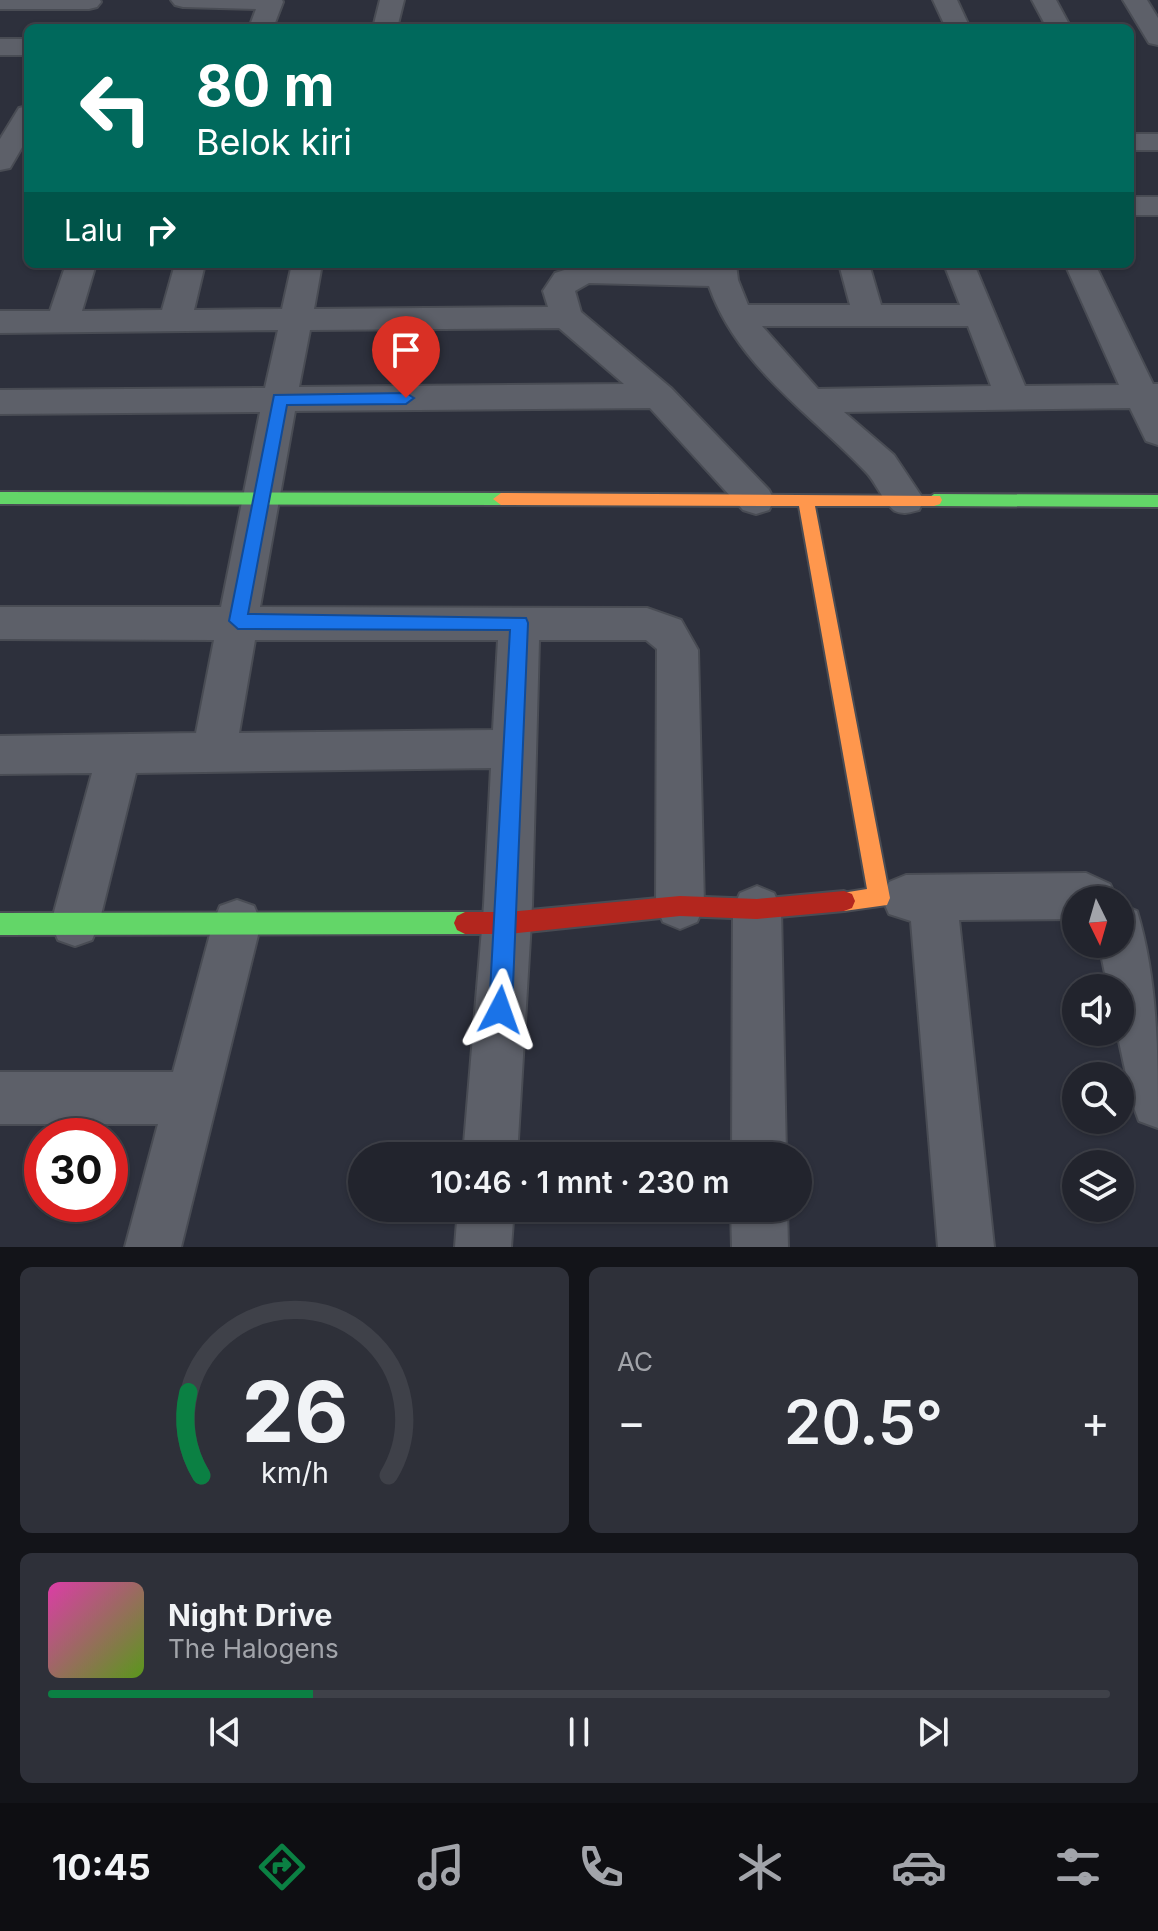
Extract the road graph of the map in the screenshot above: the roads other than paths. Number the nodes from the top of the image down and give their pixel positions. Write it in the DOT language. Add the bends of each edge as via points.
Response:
graph roads {
  1 [pos="183,0"];
  2 [pos="392,0"];
  3 [pos="945,0"];
  4 [pos="1044,0"];
  5 [pos="1135,0"];
  6 [pos="89,1"];
  7 [pos="0,2"];
  8 [pos="76,24"];
  9 [pos="173,24"];
  10 [pos="263,24"];
  11 [pos="386,24"];
  12 [pos="956,24"];
  13 [pos="1057,24"];
  14 [pos="1158,38"];
  15 [pos="0,47"];
  16 [pos="24,47"];
  17 [pos="0,100"];
  18 [pos="24,100"];
  19 [pos="24,121"];
  20 [pos="1134,142"];
  21 [pos="1158,142"];
  22 [pos="0,162"];
  23 [pos="1134,206"];
  24 [pos="1158,206"];
  25 [pos="80,268"];
  26 [pos="189,268"];
  27 [pos="306,268"];
  28 [pos="855,268"];
  29 [pos="961,268"];
  30 [pos="1082,268"];
  31 [pos="720,270"];
  32 [pos="868,314"];
  33 [pos="739,315"];
  34 [pos="982,316"];
  35 [pos="567,317"];
  36 [pos="298,319"];
  37 [pos="175,321"];
  38 [pos="0,322"];
  39 [pos="62,322"];
  40 [pos="659,396"];
  41 [pos="1149,396"];
  42 [pos="280,399"];
  43 [pos="1013,399"];
  44 [pos="811,401"];
  45 [pos="0,402"];
  46 [pos="1158,432"];
  47 [pos="0,498"];
  48 [pos="260,499"];
  49 [pos="756,500"];
  50 [pos="806,500"];
  51 [pos="906,500"];
  52 [pos="1158,501"];
  53 [pos="238,621"];
  54 [pos="0,623"];
  55 [pos="519,623"];
  56 [pos="514,749"];
  57 [pos="214,753"];
  58 [pos="0,755"];
  59 [pos="119,755"];
  60 [pos="1062,896"];
  61 [pos="933,897"];
  62 [pos="879,898"];
  63 [pos="680,906"];
  64 [pos="757,909"];
  65 [pos="75,923"];
  66 [pos="237,923"];
  67 [pos="507,923"];
  68 [pos="0,924"];
  69 [pos="1127,958"];
  70 [pos="0,1098"];
  71 [pos="192,1098"];
  72 [pos="1158,1102"];
  73 [pos="491,1142"];
  74 [pos="759,1142"];
  75 [pos="485,1222"];
  76 [pos="759,1222"];
  77 [pos="153,1247"];
  78 [pos="483,1247"];
  79 [pos="760,1247"];
  80 [pos="966,1247"];
  1 -- 9 [label="street"];
  1 -- 10 [label="street" via="271,2"];
  2 -- 11 [label="street"];
  3 -- 12 [label="street"];
  4 -- 13 [label="street"];
  5 -- 14 [label="street"];
  6 -- 7 [label="street"];
  6 -- 8 [label="street"];
  15 -- 16 [label="street"];
  17 -- 18 [label="street"];
  19 -- 22 [label="street"];
  20 -- 21 [label="street"];
  23 -- 24 [label="street"];
  25 -- 39 [label="street"];
  26 -- 37 [label="street"];
  27 -- 36 [label="street"];
  28 -- 32 [label="street"];
  29 -- 34 [label="street"];
  30 -- 41 [label="street"];
  31 -- 33 [label="street"];
  31 -- 35 [label="street" via="586,273 566,280 559,291"];
  32 -- 33 [label="street"];
  32 -- 34 [label="street"];
  33 -- 44 [label="street"];
  34 -- 43 [label="street"];
  35 -- 36 [label="street"];
  35 -- 40 [label="street"];
  36 -- 37 [label="street"];
  36 -- 42 [label="street"];
  37 -- 39 [label="street"];
  38 -- 39 [label="street"];
  40 -- 42 [label="street"];
  40 -- 49 [label="street"];
  41 -- 43 [label="street"];
  41 -- 46 [label="street"];
  42 -- 45 [label="street"];
  42 -- 48 [label="street"];
  43 -- 44 [label="street"];
  44 -- 51 [label="street" via="882,466"];
  47 -- 48 [label="street"];
  48 -- 49 [label="street"];
  48 -- 53 [label="street"];
  49 -- 50 [label="street"];
  50 -- 51 [label="street"];
  50 -- 62 [label="street"];
  51 -- 52 [label="street"];
  53 -- 54 [label="street"];
  53 -- 55 [label="street"];
  53 -- 57 [label="street"];
  55 -- 56 [label="street"];
  55 -- 63 [label="street" via="647,624 674,638"];
  56 -- 57 [label="street"];
  56 -- 67 [label="street"];
  57 -- 59 [label="street"];
  58 -- 59 [label="street"];
  59 -- 65 [label="street"];
  60 -- 61 [label="street"];
  61 -- 62 [label="street"];
  61 -- 80 [label="street"];
  62 -- 64 [label="street"];
  63 -- 64 [label="street"];
  63 -- 67 [label="street"];
  64 -- 74 [label="street"];
  65 -- 66 [label="street"];
  65 -- 68 [label="street"];
  66 -- 67 [label="street"];
  66 -- 71 [label="street"];
  67 -- 73 [label="street"];
  69 -- 72 [label="street"];
  70 -- 71 [label="street"];
  71 -- 77 [label="street"];
  75 -- 78 [label="street"];
  76 -- 79 [label="street"];
}
